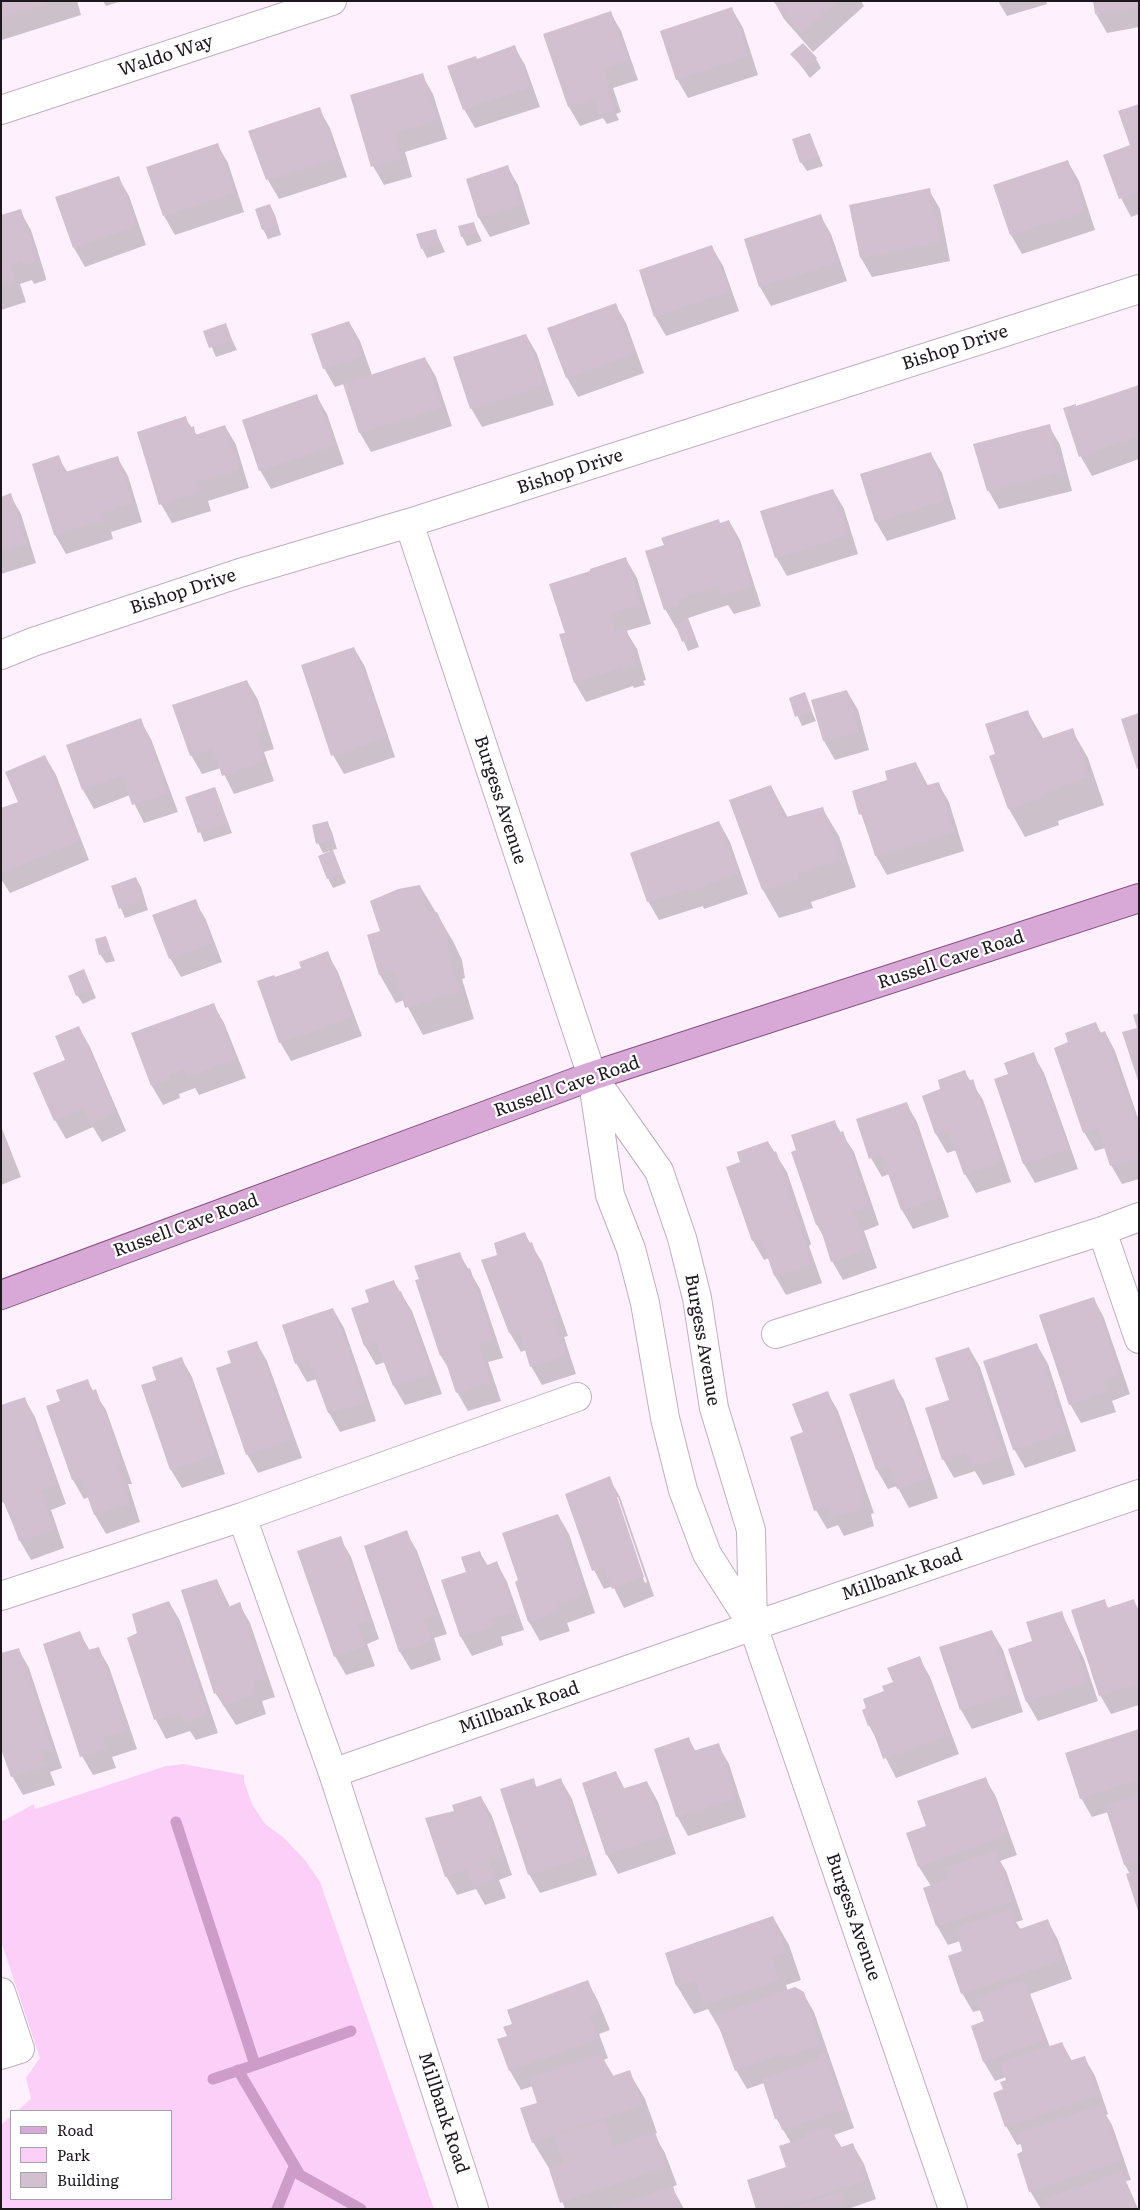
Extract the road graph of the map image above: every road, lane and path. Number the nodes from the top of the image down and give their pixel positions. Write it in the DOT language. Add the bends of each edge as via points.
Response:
graph roads {
  1 [pos="332,1"];
  2 [pos="1,110"];
  3 [pos="1139,289"];
  4 [pos="409,523"];
  5 [pos="1,655"];
  6 [pos="1139,898"];
  7 [pos="592,1076"];
  8 [pos="1139,1217"];
  9 [pos="1102,1231"];
  10 [pos="1,1295"];
  11 [pos="776,1334"];
  12 [pos="1139,1339"];
  13 [pos="577,1396"];
  14 [pos="1139,1494"];
  15 [pos="242,1517"];
  16 [pos="1,1596"];
  17 [pos="753,1626"];
  18 [pos="334,1773"];
  19 [pos="1,1992"];
  20 [pos="1,2055"];
  21 [pos="474,2209"];
  22 [pos="953,2209"];
  1 -- 2 [label="street, Waldo Way"];
  3 -- 4 [label="street, Bishop Drive"];
  4 -- 5 [label="street, Bishop Drive" via="240,573"];
  4 -- 7 [label="street, Burgess Avenue"];
  6 -- 7 [label="main road, Russell Cave Road"];
  7 -- 10 [label="main road, Russell Cave Road"];
  7 -- 17 [label="street, Burgess Avenue" via="610,1195 631,1249 645,1303 665,1418 683,1490 707,1554"];
  7 -- 17 [label="street, Burgess Avenue" via="659,1172 682,1238 697,1298 714,1408 751,1530"];
  8 -- 9 [label="street"];
  9 -- 11 [label="street"];
  9 -- 12 [label="street"];
  13 -- 15 [label="street"];
  14 -- 17 [label="street, Millbank Road"];
  15 -- 16 [label="street"];
  15 -- 18 [label="street"];
  17 -- 18 [label="street, Millbank Road"];
  17 -- 22 [label="street, Burgess Avenue"];
  18 -- 21 [label="street, Millbank Road"];
  19 -- 20 [label="street" via="20,2049"];
}
